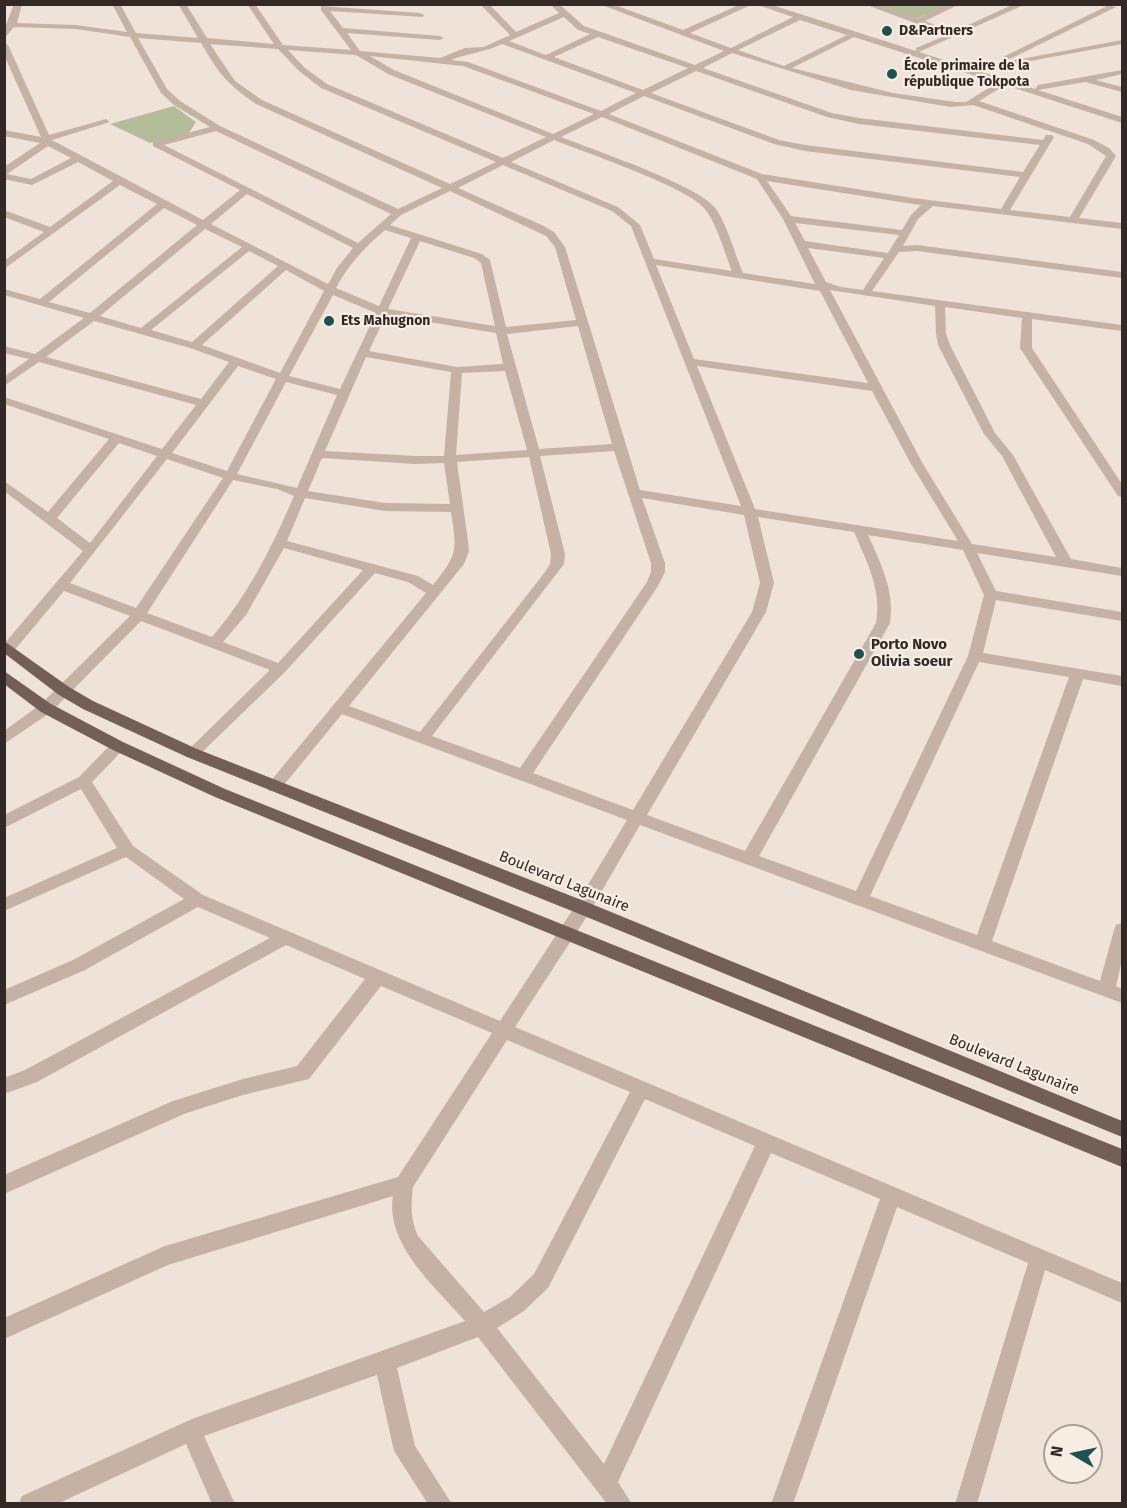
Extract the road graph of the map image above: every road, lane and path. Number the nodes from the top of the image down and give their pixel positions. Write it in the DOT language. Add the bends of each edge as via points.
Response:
graph roads {
  1 [pos="18,4"];
  2 [pos="116,4"];
  3 [pos="182,4"];
  4 [pos="263,4"];
  5 [pos="411,4"];
  6 [pos="484,4"];
  7 [pos="554,4"];
  8 [pos="603,4"];
  9 [pos="749,4"];
  10 [pos="759,4"];
  11 [pos="768,4"];
  12 [pos="797,4"];
  13 [pos="868,4"];
  14 [pos="956,4"];
  15 [pos="1022,4"];
  16 [pos="251,5"];
  17 [pos="1108,5"];
  18 [pos="786,9"];
  19 [pos="1122,9"];
  20 [pos="563,14"];
  21 [pos="420,15"];
  22 [pos="800,17"];
  23 [pos="917,22"];
  24 [pos="426,23"];
  25 [pos="12,25"];
  26 [pos="342,30"];
  27 [pos="433,30"];
  28 [pos="684,33"];
  29 [pos="597,34"];
  30 [pos="854,34"];
  31 [pos="132,35"];
  32 [pos="515,35"];
  33 [pos="955,35"];
  34 [pos="4,37"];
  35 [pos="205,40"];
  36 [pos="501,41"];
  37 [pos="1122,42"];
  38 [pos="4,45"];
  39 [pos="448,46"];
  40 [pos="281,47"];
  41 [pos="732,49"];
  42 [pos="919,50"];
  43 [pos="358,52"];
  44 [pos="548,57"];
  45 [pos="443,60"];
  46 [pos="801,61"];
  47 [pos="772,63"];
  48 [pos="465,64"];
  49 [pos="988,66"];
  50 [pos="693,68"];
  51 [pos="786,68"];
  52 [pos="977,68"];
  53 [pos="1122,72"];
  54 [pos="1085,79"];
  55 [pos="1005,82"];
  56 [pos="1038,88"];
  57 [pos="1122,90"];
  58 [pos="643,92"];
  59 [pos="972,102"];
  60 [pos="599,113"];
  61 [pos="1122,115"];
  62 [pos="1122,120"];
  63 [pos="106,122"];
  64 [pos="217,128"];
  65 [pos="1055,128"];
  66 [pos="4,133"];
  67 [pos="552,136"];
  68 [pos="45,140"];
  69 [pos="1045,143"];
  70 [pos="77,159"];
  71 [pos="504,161"];
  72 [pos="4,174"];
  73 [pos="1026,175"];
  74 [pos="760,177"];
  75 [pos="120,180"];
  76 [pos="448,188"];
  77 [pos="246,190"];
  78 [pos="163,204"];
  79 [pos="917,205"];
  80 [pos="1004,212"];
  81 [pos="398,213"];
  82 [pos="7,216"];
  83 [pos="788,219"];
  84 [pos="1073,220"];
  85 [pos="204,225"];
  86 [pos="383,226"];
  87 [pos="1122,226"];
  88 [pos="51,231"];
  89 [pos="417,236"];
  90 [pos="802,244"];
  91 [pos="897,245"];
  92 [pos="248,247"];
  93 [pos="359,247"];
  94 [pos="650,261"];
  95 [pos="285,265"];
  96 [pos="4,266"];
  97 [pos="739,275"];
  98 [pos="1122,275"];
  99 [pos="822,288"];
  100 [pos="329,289"];
  101 [pos="4,291"];
  102 [pos="866,293"];
  103 [pos="41,303"];
  104 [pos="944,307"];
  105 [pos="381,311"];
  106 [pos="1027,316"];
  107 [pos="92,317"];
  108 [pos="583,322"];
  109 [pos="1110,326"];
  110 [pos="1122,328"];
  111 [pos="144,331"];
  112 [pos="503,332"];
  113 [pos="1122,337"];
  114 [pos="194,346"];
  115 [pos="4,349"];
  116 [pos="364,353"];
  117 [pos="36,359"];
  118 [pos="236,361"];
  119 [pos="688,361"];
  120 [pos="509,367"];
  121 [pos="456,370"];
  122 [pos="283,378"];
  123 [pos="4,382"];
  124 [pos="876,388"];
  125 [pos="344,393"];
  126 [pos="4,400"];
  127 [pos="202,403"];
  128 [pos="117,438"];
  129 [pos="619,447"];
  130 [pos="165,454"];
  131 [pos="320,454"];
  132 [pos="534,454"];
  133 [pos="450,459"];
  134 [pos="230,476"];
  135 [pos="4,485"];
  136 [pos="635,493"];
  137 [pos="1122,493"];
  138 [pos="301,494"];
  139 [pos="456,508"];
  140 [pos="750,512"];
  141 [pos="50,518"];
  142 [pos="859,530"];
  143 [pos="280,543"];
  144 [pos="968,547"];
  145 [pos="91,550"];
  146 [pos="1066,563"];
  147 [pos="371,568"];
  148 [pos="1122,572"];
  149 [pos="62,585"];
  150 [pos="435,592"];
  151 [pos="991,595"];
  152 [pos="138,616"];
  153 [pos="1122,616"];
  154 [pos="214,644"];
  155 [pos="6,647"];
  156 [pos="975,656"];
  157 [pos="280,669"];
  158 [pos="1078,673"];
  159 [pos="4,676"];
  160 [pos="1122,681"];
  161 [pos="64,691"];
  162 [pos="46,708"];
  163 [pos="340,708"];
  164 [pos="423,738"];
  165 [pos="4,739"];
  166 [pos="118,746"];
  167 [pos="192,753"];
  168 [pos="524,775"];
  169 [pos="84,781"];
  170 [pos="274,787"];
  171 [pos="637,817"];
  172 [pos="4,822"];
  173 [pos="127,850"];
  174 [pos="749,858"];
  175 [pos="860,899"];
  176 [pos="197,900"];
  177 [pos="4,905"];
  178 [pos="583,908"];
  179 [pos="1122,930"];
  180 [pos="568,932"];
  181 [pos="285,938"];
  182 [pos="982,944"];
  183 [pos="378,976"];
  184 [pos="1106,990"];
  185 [pos="1122,996"];
  186 [pos="4,998"];
  187 [pos="504,1030"];
  188 [pos="4,1086"];
  189 [pos="641,1089"];
  190 [pos="1122,1129"];
  191 [pos="767,1142"];
  192 [pos="1122,1158"];
  193 [pos="404,1184"];
  194 [pos="4,1185"];
  195 [pos="891,1195"];
  196 [pos="1040,1258"];
  197 [pos="1122,1293"];
  198 [pos="482,1325"];
  199 [pos="4,1329"];
  200 [pos="385,1363"];
  201 [pos="191,1431"];
  202 [pos="606,1484"];
  203 [pos="30,1503"];
  204 [pos="224,1503"];
  205 [pos="441,1503"];
  206 [pos="621,1503"];
  207 [pos="782,1503"];
  208 [pos="966,1503"];
  1 -- 25 [label="street"];
  2 -- 31 [label="street"];
  3 -- 35 [label="street"];
  4 -- 16 [label="street"];
  5 -- 21 [label="street"];
  6 -- 32 [label="street"];
  7 -- 20 [label="street"];
  8 -- 28 [label="street"];
  9 -- 28 [label="street"];
  10 -- 22 [label="street"];
  11 -- 18 [label="street"];
  12 -- 18 [label="street"];
  13 -- 23 [label="street"];
  14 -- 23 [label="street"];
  15 -- 33 [label="street"];
  16 -- 40 [label="street"];
  17 -- 19 [label="street"];
  17 -- 49 [label="street"];
  18 -- 42 [label="street"];
  20 -- 29 [label="street" via="577,26"];
  20 -- 32 [label="street"];
  21 -- 24 [label="street"];
  21 -- 26 [label="street" via="324,8"];
  22 -- 30 [label="street"];
  22 -- 41 [label="street"];
  23 -- 33 [label="street"];
  25 -- 31 [label="street" via="76,27"];
  25 -- 34 [label="street"];
  26 -- 39 [label="street"];
  26 -- 43 [label="street"];
  27 -- 39 [label="street"];
  28 -- 41 [label="street"];
  29 -- 44 [label="street"];
  29 -- 50 [label="street"];
  30 -- 46 [label="street"];
  30 -- 55 [label="street"];
  31 -- 35 [label="street"];
  31 -- 64 [label="street" via="164,91 191,114"];
  32 -- 36 [label="street"];
  33 -- 42 [label="street"];
  35 -- 40 [label="street"];
  35 -- 76 [label="street" via="232,83 259,102"];
  36 -- 39 [label="street"];
  36 -- 44 [label="street"];
  37 -- 49 [label="street"];
  38 -- 68 [label="street"];
  39 -- 45 [label="street"];
  39 -- 48 [label="street"];
  40 -- 43 [label="street"];
  40 -- 71 [label="street" via="306,75 324,86"];
  41 -- 47 [label="street"];
  41 -- 50 [label="street"];
  42 -- 52 [label="street"];
  43 -- 45 [label="street"];
  43 -- 67 [label="street" via="391,72"];
  44 -- 58 [label="street"];
  45 -- 48 [label="street"];
  46 -- 47 [label="street"];
  46 -- 51 [label="street"];
  47 -- 51 [label="street"];
  48 -- 60 [label="street"];
  49 -- 52 [label="street"];
  50 -- 58 [label="street"];
  50 -- 69 [label="street" via="830,115"];
  51 -- 59 [label="street" via="856,89 939,102"];
  52 -- 56 [label="street"];
  53 -- 54 [label="street"];
  54 -- 56 [label="street"];
  54 -- 57 [label="street"];
  55 -- 59 [label="street"];
  55 -- 62 [label="street"];
  56 -- 61 [label="street"];
  58 -- 60 [label="street"];
  58 -- 73 [label="street" via="786,144"];
  59 -- 65 [label="street"];
  60 -- 67 [label="street"];
  60 -- 74 [label="street"];
  63 -- 68 [label="street"];
  64 -- 77 [label="street" via="156,144"];
  64 -- 81 [label="street"];
  65 -- 69 [label="street"];
  65 -- 84 [label="street" via="1100,146 1111,156"];
  66 -- 68 [label="street"];
  67 -- 71 [label="street"];
  67 -- 97 [label="street" via="701,199 714,215"];
  68 -- 70 [label="street"];
  68 -- 72 [label="street"];
  69 -- 73 [label="street"];
  70 -- 72 [label="street" via="32,182"];
  70 -- 75 [label="street"];
  71 -- 76 [label="street"];
  71 -- 94 [label="street" via="630,219"];
  73 -- 80 [label="street"];
  74 -- 79 [label="street"];
  74 -- 83 [label="street"];
  75 -- 78 [label="street"];
  75 -- 88 [label="street"];
  76 -- 81 [label="street"];
  76 -- 108 [label="street" via="550,234 560,247"];
  77 -- 85 [label="street"];
  77 -- 93 [label="street"];
  78 -- 85 [label="street"];
  78 -- 103 [label="street"];
  79 -- 80 [label="street" via="932,203"];
  79 -- 91 [label="street"];
  80 -- 84 [label="street"];
  81 -- 86 [label="street"];
  82 -- 88 [label="street"];
  83 -- 90 [label="street"];
  83 -- 91 [label="street"];
  84 -- 87 [label="street"];
  85 -- 92 [label="street"];
  85 -- 107 [label="street"];
  86 -- 89 [label="street"];
  86 -- 93 [label="street"];
  88 -- 96 [label="street"];
  89 -- 105 [label="street"];
  89 -- 112 [label="street" via="486,262"];
  90 -- 91 [label="street"];
  90 -- 99 [label="street"];
  91 -- 98 [label="street"];
  91 -- 102 [label="street"];
  92 -- 95 [label="street"];
  92 -- 111 [label="street"];
  93 -- 100 [label="street"];
  94 -- 97 [label="street"];
  94 -- 119 [label="street"];
  95 -- 100 [label="street"];
  95 -- 114 [label="street"];
  97 -- 99 [label="street"];
  99 -- 102 [label="street"];
  99 -- 124 [label="street"];
  100 -- 105 [label="street"];
  100 -- 122 [label="street"];
  101 -- 103 [label="street"];
  102 -- 104 [label="street"];
  103 -- 107 [label="street"];
  104 -- 106 [label="street"];
  104 -- 146 [label="street" via="940,334 944,345 990,434 1033,499"];
  105 -- 112 [label="street"];
  105 -- 116 [label="street"];
  106 -- 109 [label="street"];
  106 -- 137 [label="street" via="1026,348"];
  107 -- 111 [label="street"];
  107 -- 117 [label="street"];
  108 -- 112 [label="street"];
  108 -- 129 [label="street"];
  109 -- 110 [label="street"];
  109 -- 113 [label="street"];
  111 -- 114 [label="street"];
  112 -- 120 [label="street"];
  114 -- 118 [label="street"];
  115 -- 117 [label="street"];
  116 -- 121 [label="street"];
  116 -- 125 [label="street"];
  117 -- 123 [label="street"];
  117 -- 127 [label="street"];
  118 -- 122 [label="street"];
  118 -- 127 [label="street"];
  119 -- 124 [label="street"];
  119 -- 140 [label="street"];
  120 -- 121 [label="street"];
  120 -- 132 [label="street"];
  121 -- 133 [label="street"];
  122 -- 125 [label="street"];
  122 -- 134 [label="street"];
  124 -- 144 [label="street"];
  125 -- 131 [label="street"];
  126 -- 128 [label="street"];
  127 -- 130 [label="street"];
  128 -- 130 [label="street"];
  128 -- 141 [label="street"];
  129 -- 132 [label="street"];
  129 -- 136 [label="street"];
  130 -- 134 [label="street"];
  130 -- 145 [label="street"];
  131 -- 133 [label="street"];
  131 -- 138 [label="street"];
  132 -- 133 [label="street"];
  132 -- 164 [label="street" via="556,540 557,564"];
  133 -- 139 [label="street"];
  134 -- 138 [label="street"];
  134 -- 152 [label="street"];
  135 -- 141 [label="street"];
  136 -- 140 [label="street"];
  136 -- 168 [label="street" via="658,572"];
  138 -- 139 [label="street" via="385,507"];
  138 -- 143 [label="street"];
  139 -- 150 [label="street" via="462,551"];
  140 -- 142 [label="street"];
  140 -- 171 [label="street" via="767,583 759,612"];
  141 -- 145 [label="street"];
  142 -- 144 [label="street"];
  142 -- 174 [label="street" via="885,594 883,623"];
  143 -- 147 [label="street"];
  143 -- 154 [label="street" via="241,612"];
  144 -- 146 [label="street"];
  144 -- 151 [label="street"];
  145 -- 149 [label="street"];
  146 -- 148 [label="street"];
  147 -- 150 [label="street" via="413,579"];
  147 -- 157 [label="street"];
  149 -- 152 [label="street"];
  149 -- 155 [label="street"];
  150 -- 163 [label="street"];
  151 -- 153 [label="street"];
  151 -- 156 [label="street"];
  152 -- 154 [label="street"];
  152 -- 161 [label="street"];
  154 -- 157 [label="street"];
  155 -- 161 [label="main road, Boulevard Lagunaire"];
  156 -- 158 [label="street"];
  156 -- 175 [label="street"];
  157 -- 167 [label="street"];
  158 -- 160 [label="street"];
  158 -- 182 [label="street"];
  159 -- 162 [label="main road"];
  161 -- 162 [label="street"];
  161 -- 167 [label="main road, Boulevard Lagunaire"];
  162 -- 165 [label="street"];
  162 -- 166 [label="main road"];
  163 -- 164 [label="street"];
  163 -- 170 [label="street"];
  164 -- 168 [label="street"];
  166 -- 169 [label="street"];
  166 -- 180 [label="main road" via="220,793"];
  167 -- 170 [label="main road, Boulevard Lagunaire"];
  168 -- 171 [label="street"];
  169 -- 172 [label="street"];
  169 -- 173 [label="street"];
  170 -- 178 [label="main road, Boulevard Lagunaire"];
  171 -- 174 [label="street"];
  171 -- 178 [label="street"];
  173 -- 176 [label="street"];
  173 -- 177 [label="street"];
  174 -- 175 [label="street"];
  175 -- 182 [label="street"];
  176 -- 181 [label="street"];
  176 -- 186 [label="street" via="79,965"];
  178 -- 180 [label="street"];
  178 -- 190 [label="main road, Boulevard Lagunaire"];
  179 -- 184 [label="street"];
  180 -- 187 [label="street"];
  180 -- 192 [label="main road"];
  181 -- 183 [label="street"];
  181 -- 188 [label="street" via="31,1076"];
  182 -- 184 [label="street"];
  183 -- 187 [label="street"];
  183 -- 194 [label="street" via="303,1073 180,1107"];
  184 -- 185 [label="street"];
  187 -- 189 [label="street"];
  187 -- 193 [label="street"];
  189 -- 191 [label="street"];
  189 -- 198 [label="street" via="541,1281 514,1308"];
  191 -- 195 [label="street"];
  191 -- 202 [label="street"];
  193 -- 198 [label="street" via="402,1223 411,1243"];
  193 -- 199 [label="street" via="165,1256"];
  195 -- 196 [label="street"];
  195 -- 207 [label="street"];
  196 -- 197 [label="street"];
  196 -- 208 [label="street"];
  198 -- 200 [label="street"];
  198 -- 202 [label="street"];
  200 -- 201 [label="street"];
  200 -- 205 [label="street" via="405,1451"];
  201 -- 203 [label="street"];
  201 -- 204 [label="street"];
  202 -- 206 [label="street"];
}
